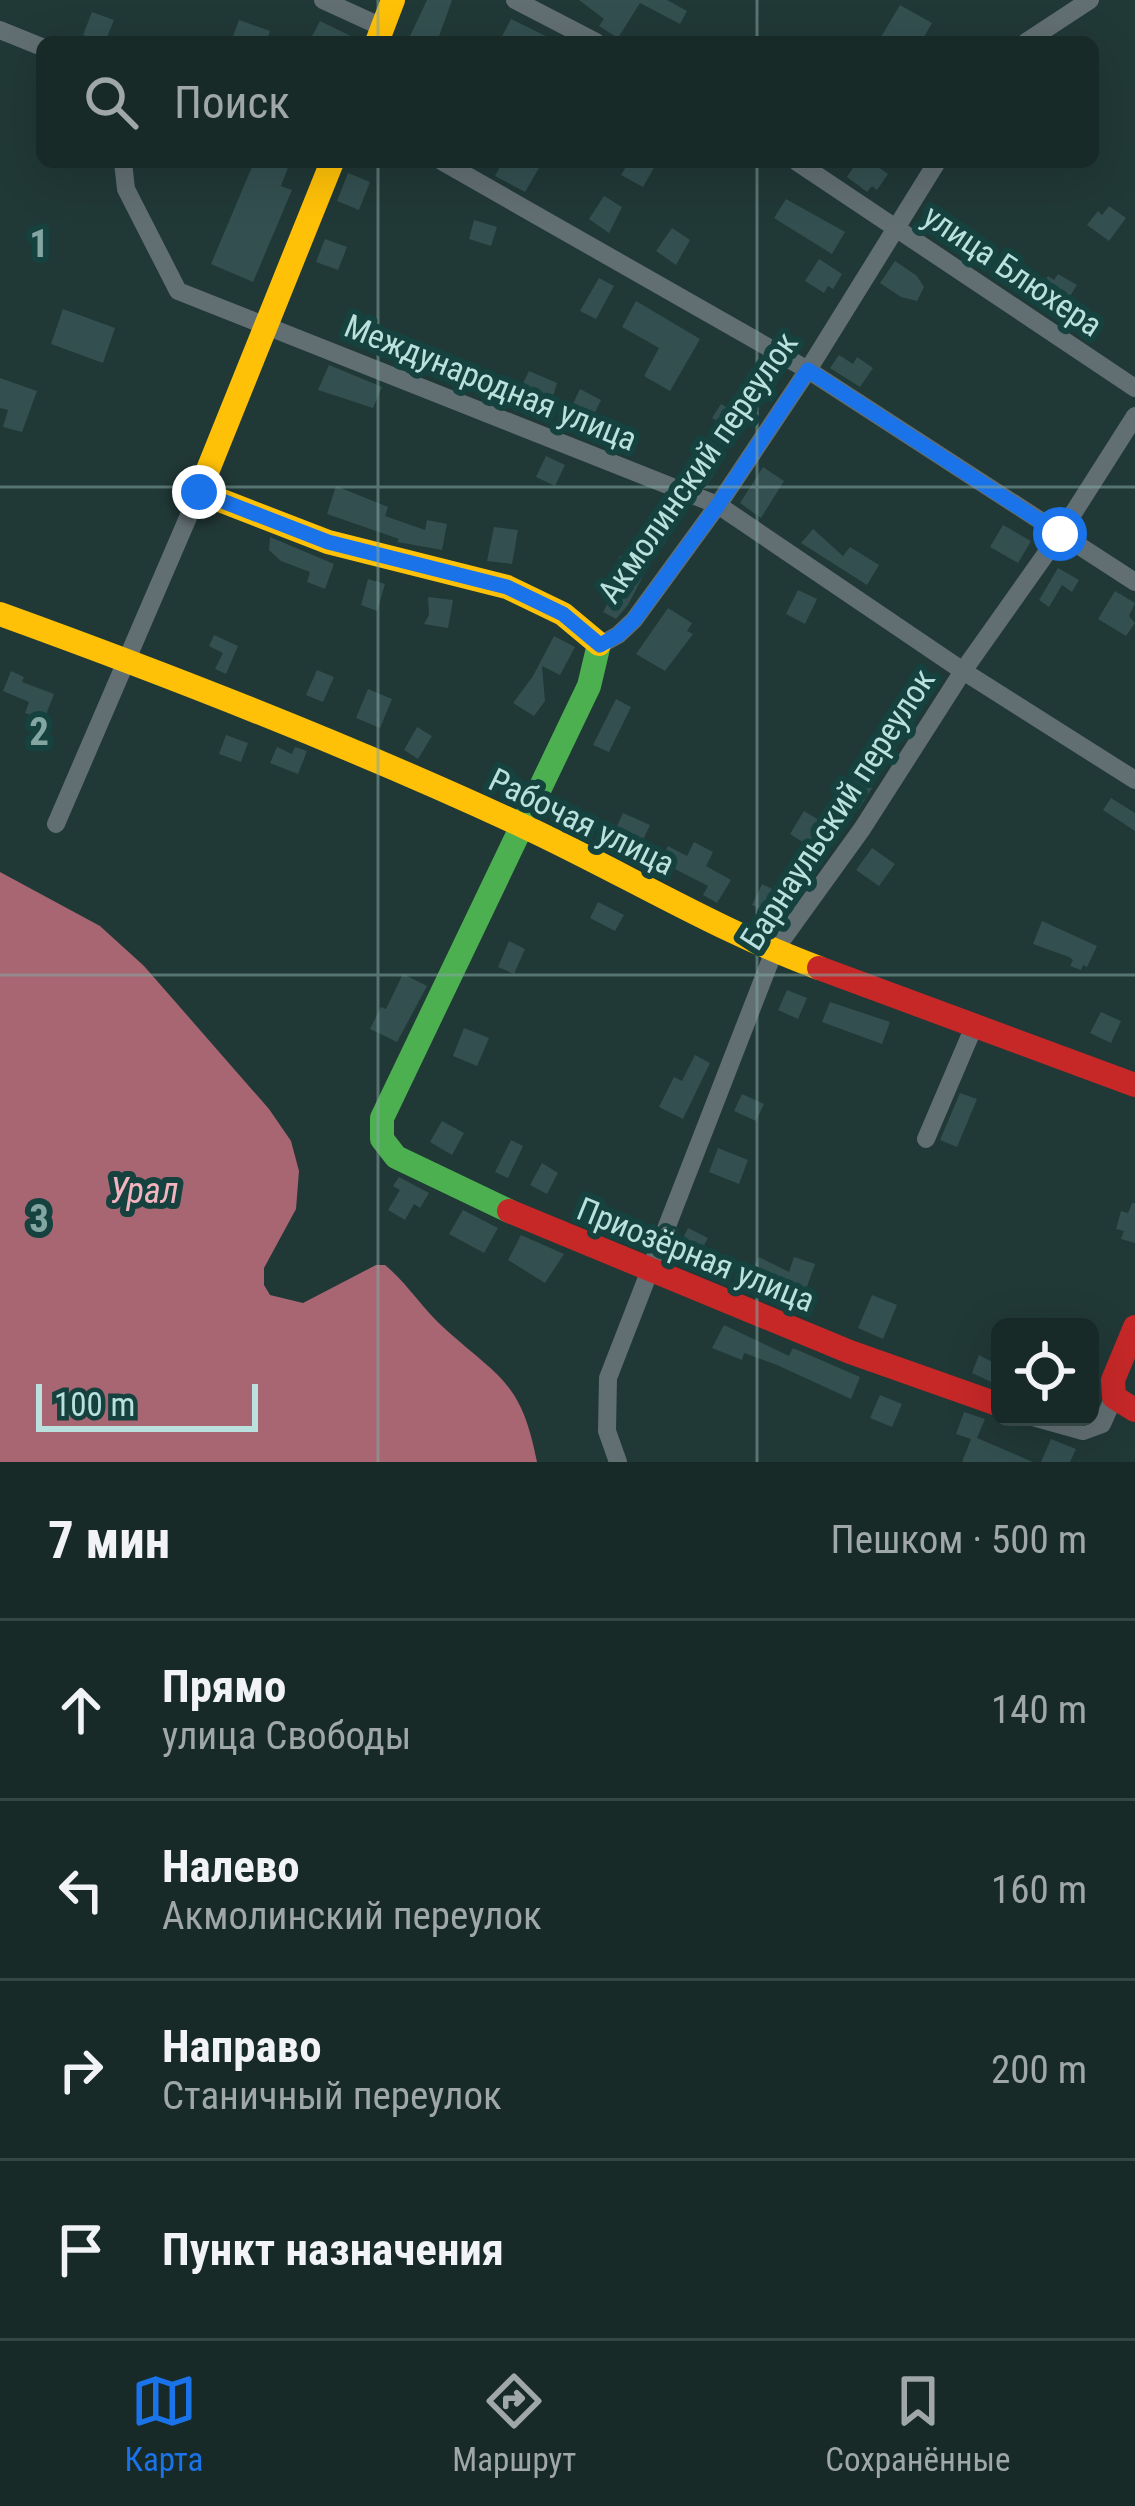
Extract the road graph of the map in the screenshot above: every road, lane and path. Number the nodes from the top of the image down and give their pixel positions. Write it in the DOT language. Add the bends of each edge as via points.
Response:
graph roads {
  1 [pos="323,0"];
  2 [pos="393,0"];
  3 [pos="515,0"];
  4 [pos="1090,0"];
  5 [pos="0,30"];
  6 [pos="380,34"];
  7 [pos="584,36"];
  8 [pos="1034,36"];
  9 [pos="36,45"];
  10 [pos="124,168"];
  11 [pos="330,168"];
  12 [pos="453,168"];
  13 [pos="805,168"];
  14 [pos="933,168"];
  15 [pos="894,227"];
  16 [pos="265,324"];
  17 [pos="808,370"];
  18 [pos="1135,388"];
  19 [pos="1135,416"];
  20 [pos="199,492"];
  21 [pos="718,505"];
  22 [pos="1060,534"];
  23 [pos="1135,582"];
  24 [pos="0,614"];
  25 [pos="600,645"];
  26 [pos="126,660"];
  27 [pos="962,671"];
  28 [pos="1135,780"];
  29 [pos="56,824"];
  30 [pos="523,826"];
  31 [pos="774,951"];
  32 [pos="975,1024"];
  33 [pos="1135,1084"];
  34 [pos="382,1139"];
  35 [pos="926,1139"];
  36 [pos="652,1268"];
  37 [pos="1135,1327"];
  38 [pos="991,1403"];
  39 [pos="1125,1404"];
  40 [pos="1099,1425"];
  41 [pos="1061,1426"];
  42 [pos="1097,1426"];
  43 [pos="618,1462"];
  1 -- 6 [label="street"];
  2 -- 6 [label="street"];
  3 -- 7 [label="street"];
  4 -- 8 [label="street"];
  5 -- 9 [label="street"];
  10 -- 16 [label="street, Международная улица" via="178,291"];
  11 -- 16 [label="street"];
  12 -- 17 [label="street"];
  13 -- 15 [label="street, улица Блюхера"];
  14 -- 15 [label="street, Акмолинский переулок"];
  15 -- 17 [label="street, Акмолинский переулок"];
  15 -- 18 [label="street, улица Блюхера"];
  16 -- 20 [label="street"];
  16 -- 21 [label="street, Международная улица"];
  17 -- 21 [label="street, Акмолинский переулок"];
  17 -- 22 [label="street"];
  19 -- 22 [label="street, Барнаульский переулок"];
  20 -- 25 [label="street" via="328,542 507,587 563,614"];
  20 -- 26 [label="street"];
  21 -- 25 [label="street, Акмолинский переулок" via="634,620"];
  21 -- 27 [label="street, Международная улица"];
  22 -- 23 [label="street"];
  22 -- 27 [label="street, Барнаульский переулок"];
  24 -- 26 [label="street, Рабочая улица"];
  25 -- 30 [label="street, Акмолинский переулок"];
  26 -- 29 [label="street"];
  26 -- 30 [label="street, Рабочая улица"];
  27 -- 28 [label="street, Международная улица"];
  27 -- 31 [label="street, Барнаульский переулок"];
  30 -- 31 [label="street, Рабочая улица"];
  30 -- 34 [label="street, Акмолинский переулок" via="382,1118"];
  31 -- 32 [label="street, Рабочая улица"];
  31 -- 36 [label="street, Барнаульский переулок"];
  32 -- 33 [label="street, Рабочая улица"];
  32 -- 35 [label="street"];
  34 -- 36 [label="street, Приозёрная улица" via="396,1157 523,1218"];
  36 -- 38 [label="street, Приозёрная улица"];
  36 -- 43 [label="street, Барнаульский переулок" via="608,1378 607,1432"];
  37 -- 39 [label="street" via="1113,1380"];
  39 -- 40 [label="street"];
  41 -- 42 [label="street"];
}
